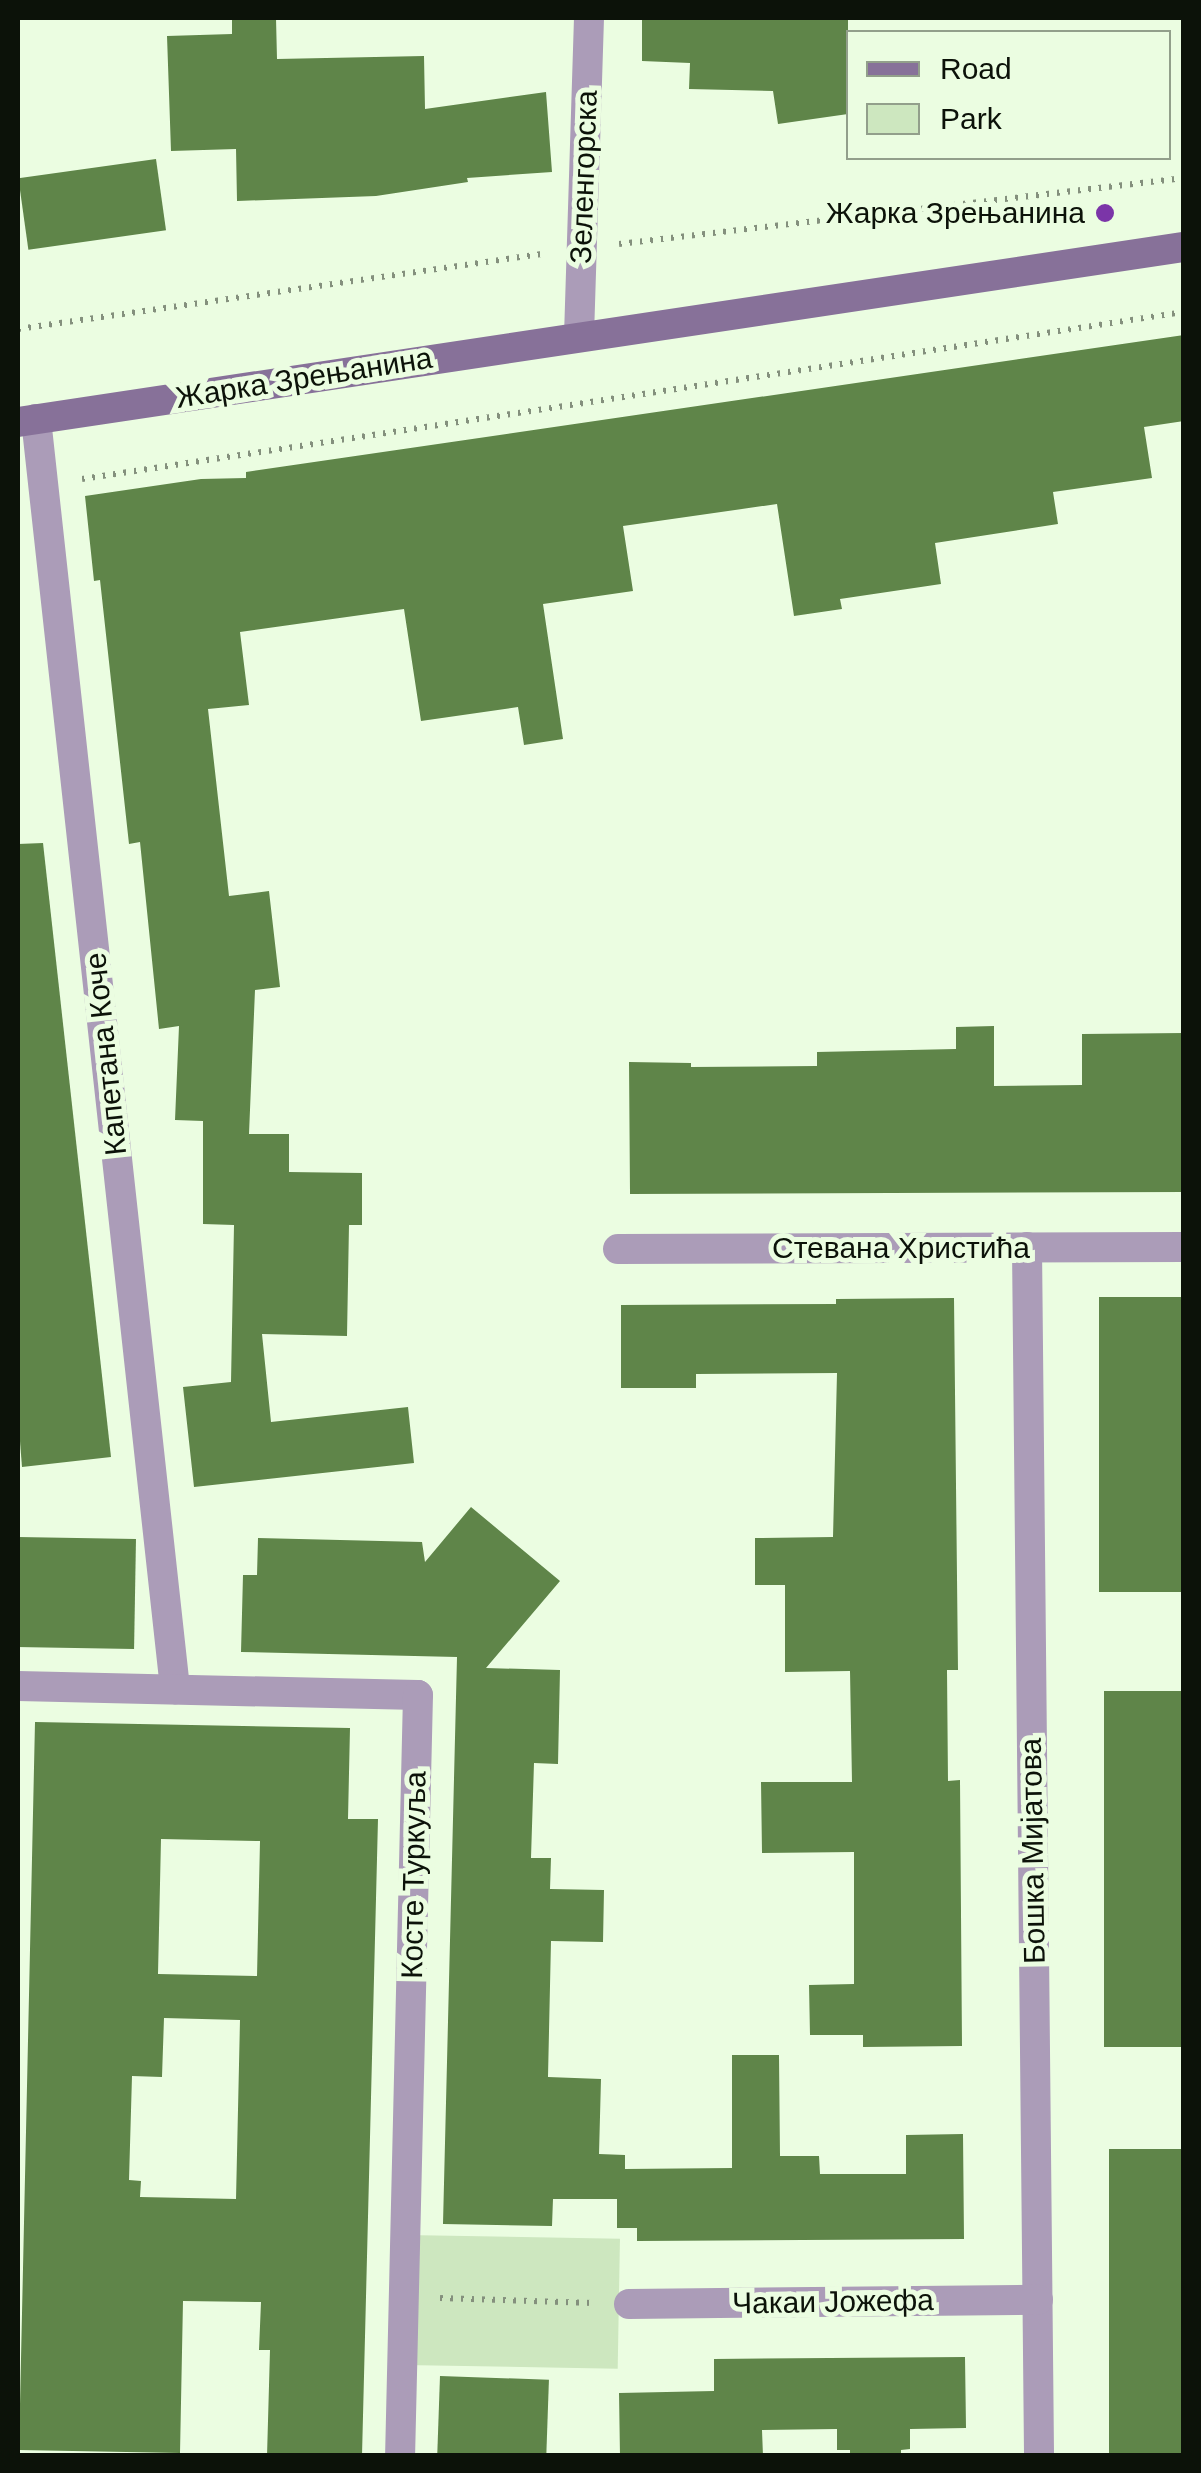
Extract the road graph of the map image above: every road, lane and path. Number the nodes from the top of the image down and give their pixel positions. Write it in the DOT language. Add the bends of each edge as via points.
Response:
graph roads {
  1 [pos="589,18"];
  2 [pos="1184,247"];
  3 [pos="1184,312"];
  4 [pos="579,336"];
  5 [pos="27,421"];
  6 [pos="43,485"];
  7 [pos="1027,1247"];
  8 [pos="1184,1247"];
  9 [pos="618,1249"];
  10 [pos="18,1686"];
  11 [pos="176,1689"];
  12 [pos="404,2297"];
  13 [pos="1038,2300"];
  14 [pos="629,2304"];
  15 [pos="400,2456"];
  16 [pos="1039,2456"];
  1 -- 4 [label="street, Зеленгорска"];
  2 -- 4 [label="main road, Жарка Зрењанина"];
  3 -- 6 [label="path"];
  4 -- 5 [label="main road, Жарка Зрењанина"];
  5 -- 6 [label="street, Капетана Коче"];
  6 -- 11 [label="street, Капетана Коче"];
  7 -- 8 [label="street, Стевана Христића"];
  7 -- 9 [label="street, Стевана Христића"];
  7 -- 13 [label="street, Бошка Мијатова"];
  10 -- 11 [label="street, Косте Туркуља"];
  11 -- 12 [label="street, Косте Туркуља" via="418,1695"];
  12 -- 14 [label="path"];
  12 -- 15 [label="street, Косте Туркуља"];
  13 -- 14 [label="street, Чакаи Јожефа"];
  13 -- 16 [label="street, Бошка Мијатова"];
}
